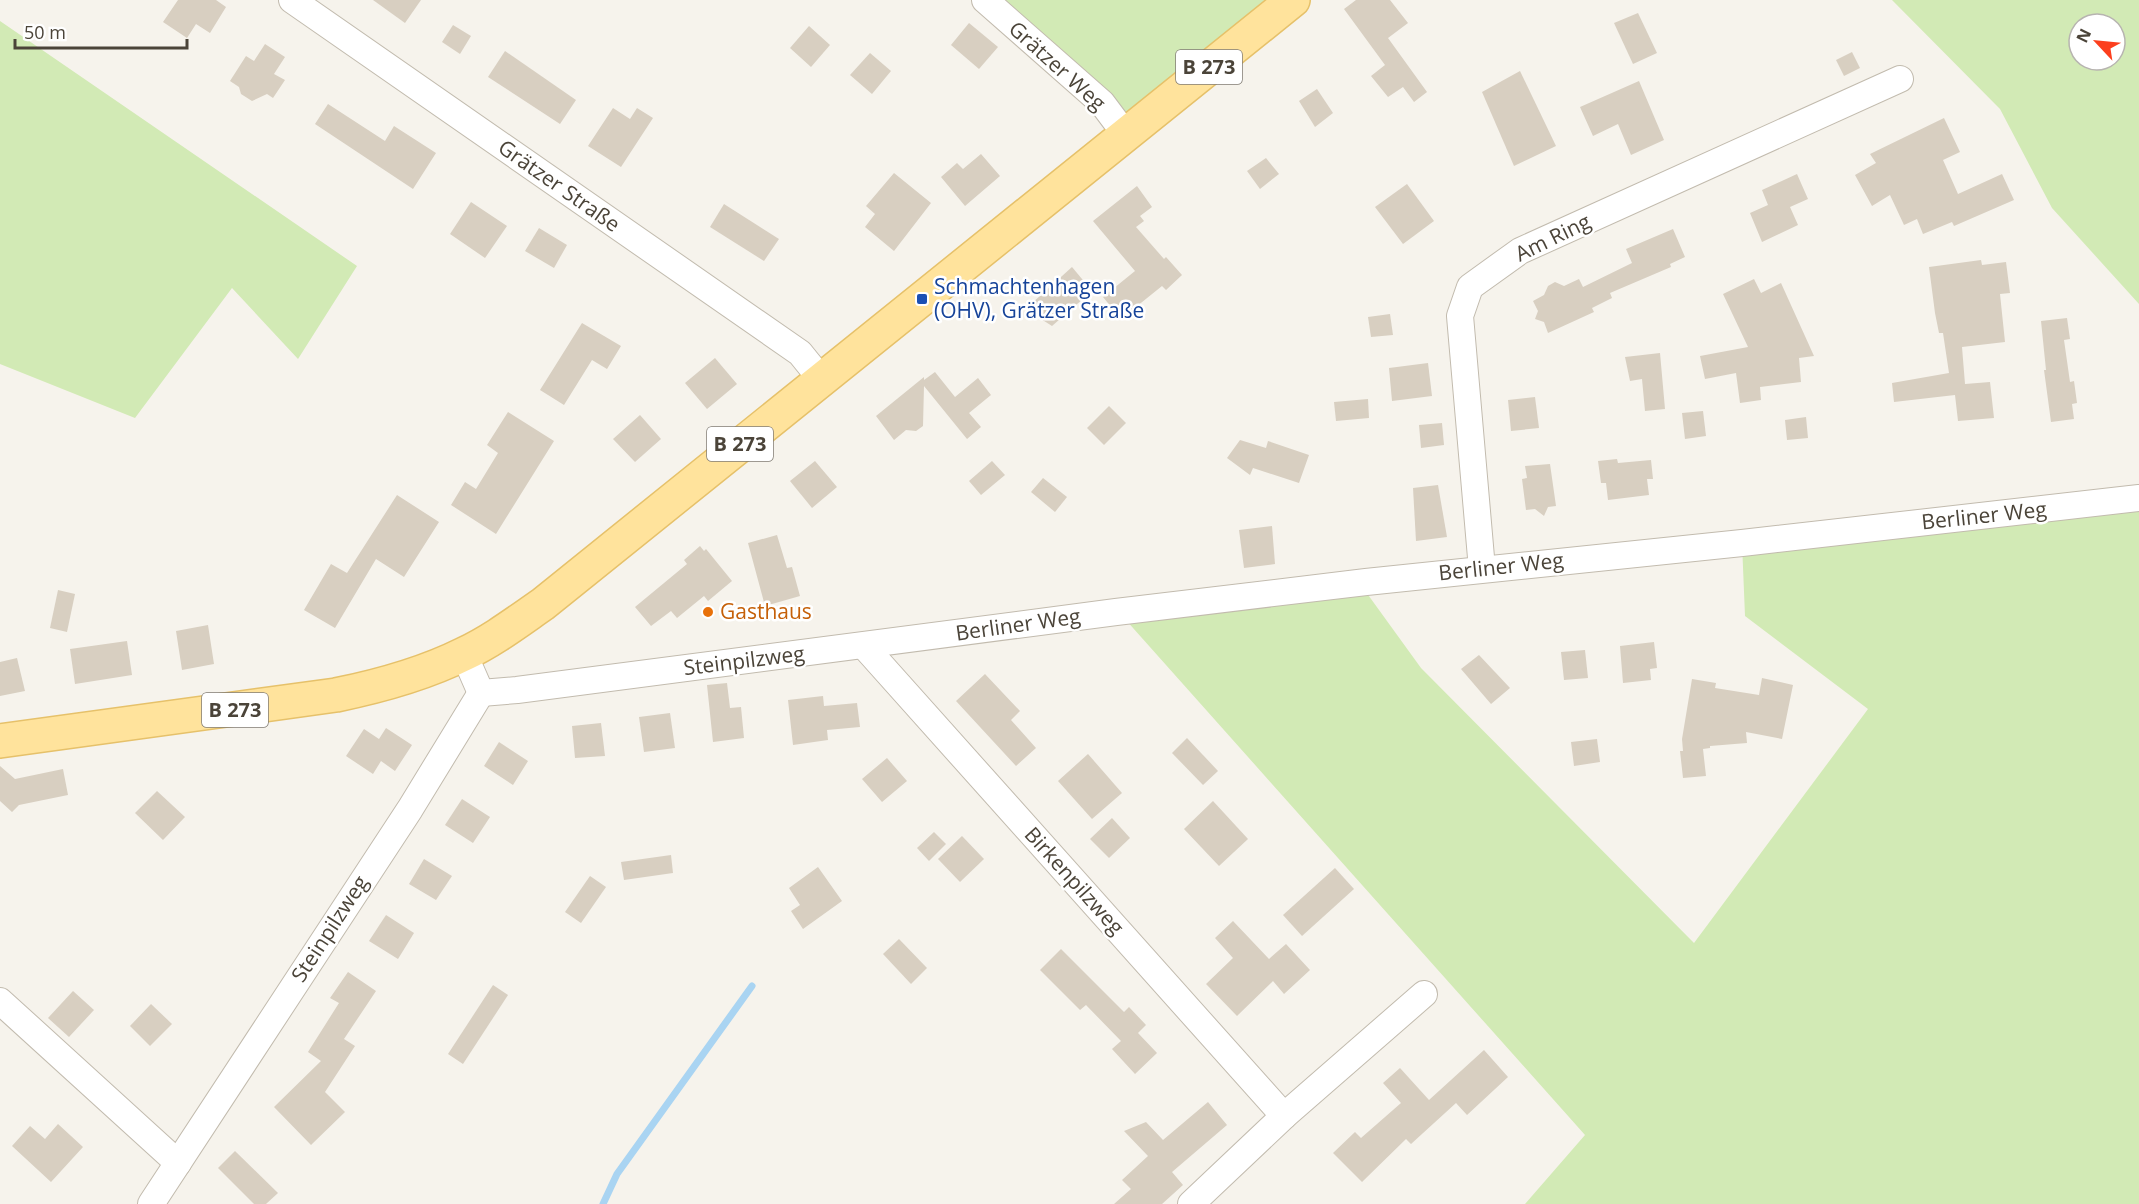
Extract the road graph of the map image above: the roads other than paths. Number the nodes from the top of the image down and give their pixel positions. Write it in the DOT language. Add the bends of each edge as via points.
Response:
graph roads {
  1 [pos="292,0"];
  2 [pos="985,0"];
  3 [pos="1293,0"];
  4 [pos="1900,80"];
  5 [pos="1126,135"];
  6 [pos="821,379"];
  7 [pos="2139,498"];
  8 [pos="1482,569"];
  9 [pos="864,646"];
  10 [pos="464,654"];
  11 [pos="482,693"];
  12 [pos="0,741"];
  13 [pos="1424,994"];
  14 [pos="0,1001"];
  15 [pos="1284,1116"];
  16 [pos="177,1163"];
  17 [pos="151,1204"];
  18 [pos="1191,1204"];
  1 -- 6 [label="street, Grätzer Straße" via="800,353"];
  2 -- 5 [label="street, Grätzer Weg" via="1102,104"];
  3 -- 5 [label="main road, B 273"];
  4 -- 8 [label="street, Am Ring" via="1520,251 1470,287 1460,316"];
  5 -- 6 [label="main road, B 273"];
  6 -- 10 [label="main road, B 273" via="543,604"];
  7 -- 8 [label="street, Berliner Weg"];
  8 -- 9 [label="street, Berliner Weg"];
  9 -- 11 [label="street, Steinpilzweg"];
  9 -- 15 [label="street, Birkenpilzweg"];
  10 -- 11 [label="street"];
  10 -- 12 [label="main road, B 273" via="382,686 336,695"];
  11 -- 16 [label="street, Steinpilzweg"];
  13 -- 15 [label="street"];
  14 -- 16 [label="street"];
  15 -- 18 [label="street"];
  16 -- 17 [label="street, Steinpilzweg"];
}
